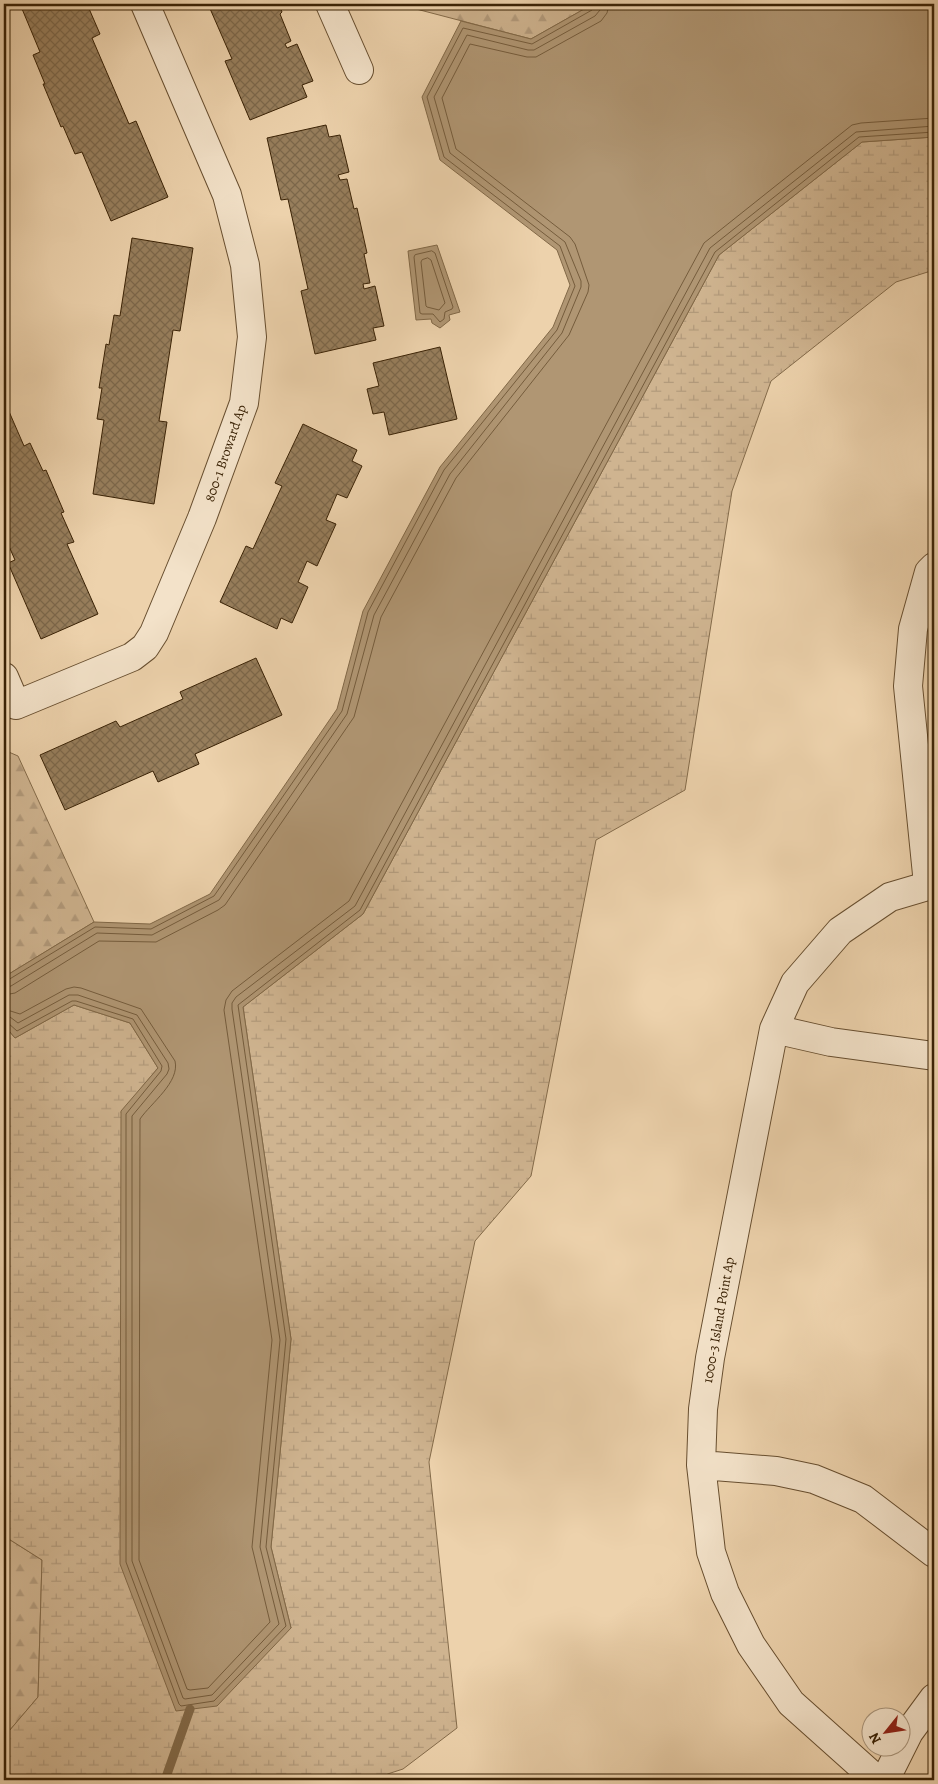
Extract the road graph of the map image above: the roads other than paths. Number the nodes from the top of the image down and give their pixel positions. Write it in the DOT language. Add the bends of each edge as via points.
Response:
graph roads {
  1 [pos="145,4"];
  2 [pos="330,4"];
  3 [pos="359,70"];
  4 [pos="934,567"];
  5 [pos="4,677"];
  6 [pos="931,884"];
  7 [pos="774,1029"];
  8 [pos="934,1056"];
  9 [pos="701,1465"];
  10 [pos="934,1553"];
  11 [pos="934,1698"];
  12 [pos="877,1780"];
  13 [pos="885,1780"];
  1 -- 5 [label="street, 800-1 Broward Ap" via="227,195 245,265 252,337 244,403 202,518 145,648 132,657 16,705"];
  2 -- 3 [label="street"];
  4 -- 6 [label="street" via="929,572 913,629 908,686"];
  6 -- 7 [label="street, 1000-3 Island Point Ap" via="890,897 840,931 795,983"];
  7 -- 8 [label="street" via="831,1042"];
  7 -- 9 [label="street, 1000-3 Island Point Ap" via="710,1358 703,1409"];
  9 -- 10 [label="street" via="776,1471 814,1479 863,1499"];
  9 -- 12 [label="street, 1000-3 Island Point Ap" via="711,1552 725,1593 751,1645 791,1702"];
  11 -- 13 [label="street" via="909,1732"];
}
